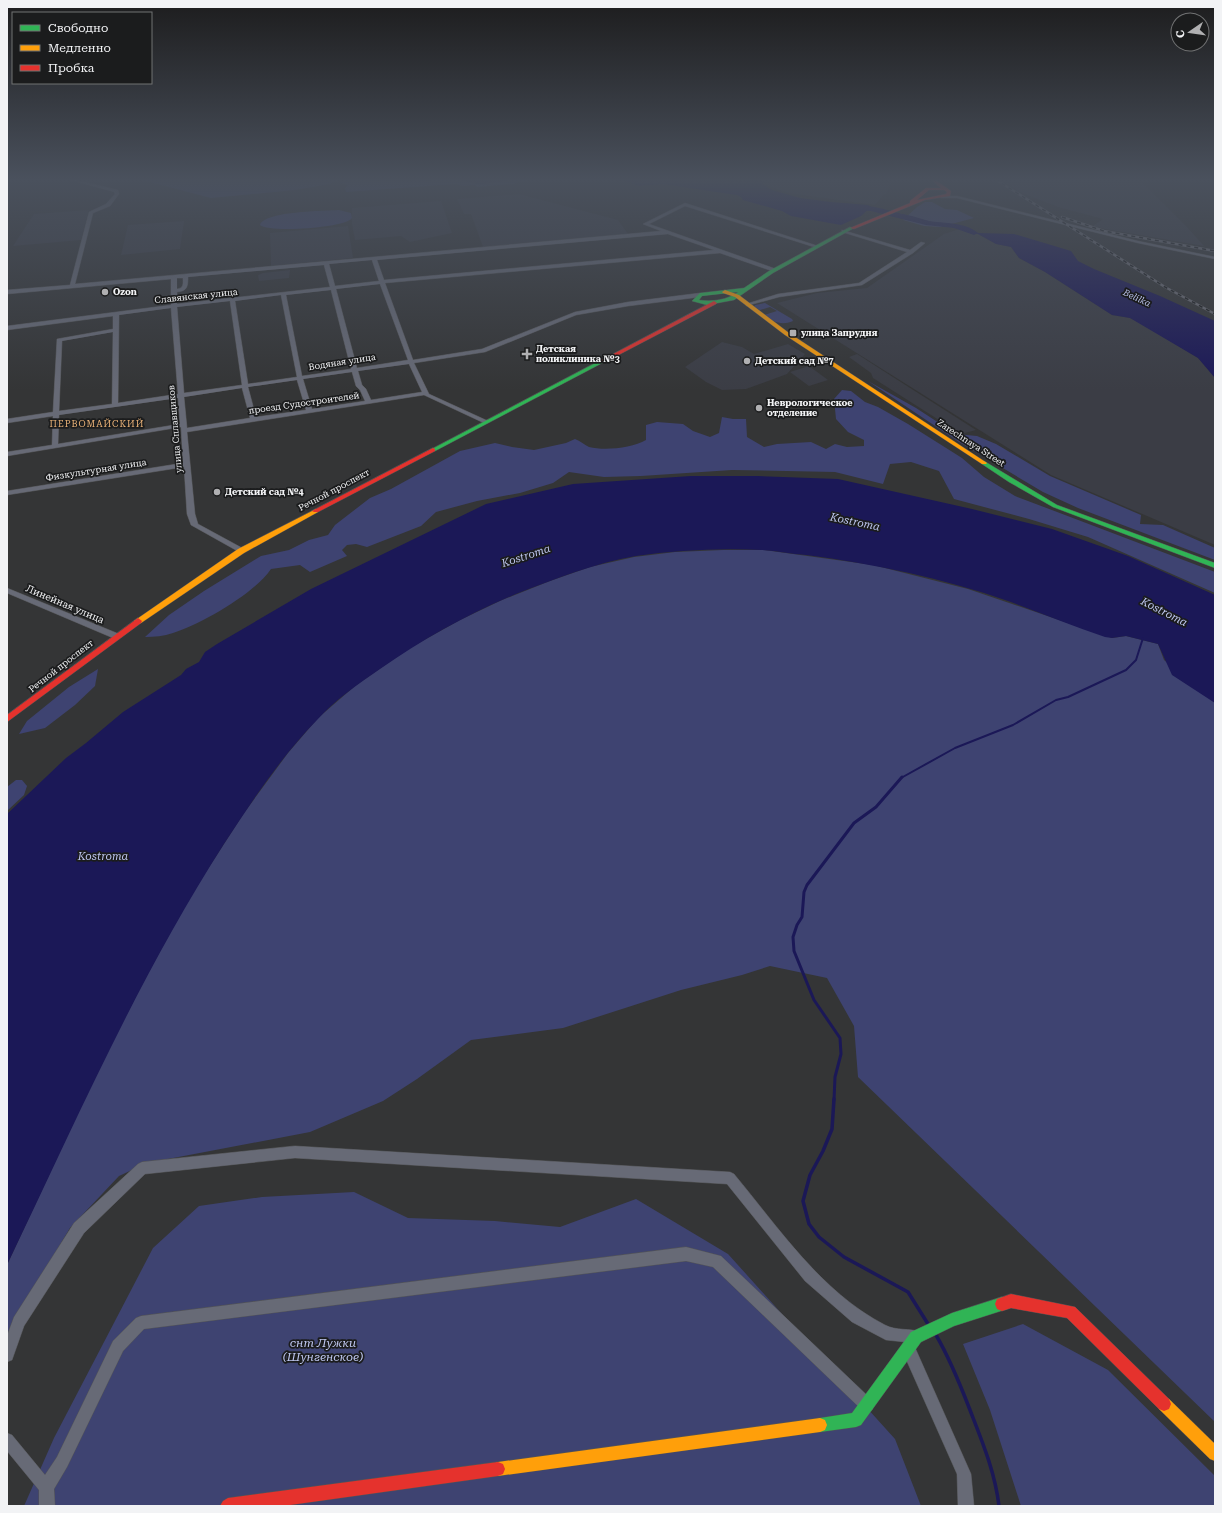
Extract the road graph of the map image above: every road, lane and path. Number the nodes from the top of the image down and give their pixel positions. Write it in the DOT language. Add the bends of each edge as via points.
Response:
graph roads {
  1 [pos="83,250"];
  2 [pos="477,250"];
  3 [pos="718,250"];
  4 [pos="810,250"];
  5 [pos="903,250"];
  6 [pos="914,250"];
  7 [pos="1175,250"];
  8 [pos="722,251"];
  9 [pos="911,252"];
  10 [pos="1215,258"];
  11 [pos="374,259"];
  12 [pos="326,263"];
  13 [pos="774,270"];
  14 [pos="186,276"];
  15 [pos="174,277"];
  16 [pos="383,282"];
  17 [pos="72,286"];
  18 [pos="333,287"];
  19 [pos="744,290"];
  20 [pos="173,291"];
  21 [pos="7,292"];
  22 [pos="283,293"];
  23 [pos="737,296"];
  24 [pos="726,297"];
  25 [pos="232,300"];
  26 [pos="698,300"];
  27 [pos="714,303"];
  28 [pos="174,306"];
  29 [pos="750,306"];
  30 [pos="116,313"];
  31 [pos="692,313"];
  32 [pos="7,328"];
  33 [pos="116,330"];
  34 [pos="411,362"];
  35 [pos="354,370"];
  36 [pos="300,379"];
  37 [pos="245,387"];
  38 [pos="427,393"];
  39 [pos="182,395"];
  40 [pos="369,402"];
  41 [pos="116,405"];
  42 [pos="310,411"];
  43 [pos="56,414"];
  44 [pos="253,419"];
  45 [pos="7,421"];
  46 [pos="486,422"];
  47 [pos="184,427"];
  48 [pos="55,446"];
  49 [pos="7,454"];
  50 [pos="188,464"];
  51 [pos="7,493"];
  52 [pos="241,551"];
  53 [pos="1215,566"];
  54 [pos="7,590"];
  55 [pos="116,636"];
  56 [pos="7,719"];
  57 [pos="912,1342"];
  58 [pos="7,1355"];
  59 [pos="867,1405"];
  60 [pos="7,1440"];
  61 [pos="1215,1454"];
  62 [pos="46,1487"];
  63 [pos="47,1506"];
  64 [pos="228,1506"];
  65 [pos="966,1506"];
  1 -- 17 [label="street"];
  2 -- 11 [label="street"];
  3 -- 8 [label="street"];
  4 -- 13 [label="street"];
  5 -- 9 [label="street"];
  6 -- 9 [label="street"];
  7 -- 10 [label="street"];
  8 -- 13 [label="street"];
  8 -- 16 [label="street, Славянская улица"];
  9 -- 29 [label="street" via="860,284 778,296"];
  11 -- 12 [label="street"];
  11 -- 16 [label="street"];
  12 -- 14 [label="street"];
  12 -- 18 [label="street"];
  13 -- 19 [label="street"];
  14 -- 15 [label="street"];
  14 -- 20 [label="street" via="185,287"];
  15 -- 17 [label="street"];
  15 -- 20 [label="street, улица Сплавщиков"];
  16 -- 18 [label="street, Славянская улица"];
  16 -- 34 [label="street"];
  17 -- 21 [label="street"];
  18 -- 22 [label="street, Славянская улица"];
  18 -- 35 [label="street"];
  19 -- 23 [label="street"];
  19 -- 24 [label="street"];
  20 -- 28 [label="street, улица Сплавщиков"];
  22 -- 25 [label="street, Славянская улица"];
  22 -- 36 [label="street"];
  23 -- 24 [label="street"];
  23 -- 29 [label="street, Zarechnaya Street"];
  24 -- 26 [label="street"];
  24 -- 27 [label="street"];
  24 -- 29 [label="street"];
  25 -- 28 [label="street, Славянская улица"];
  25 -- 37 [label="street"];
  26 -- 27 [label="street"];
  26 -- 31 [label="street" via="697,308"];
  26 -- 34 [label="street, Водяная улица" via="674,298 575,314 483,351"];
  27 -- 31 [label="street, Речной проспект"];
  28 -- 30 [label="street, Славянская улица"];
  28 -- 39 [label="street, улица Сплавщиков"];
  29 -- 53 [label="street, Zarechnaya Street" via="835,366 992,469 1049,502"];
  30 -- 32 [label="street, Славянская улица"];
  30 -- 33 [label="street"];
  31 -- 46 [label="street, Речной проспект"];
  33 -- 41 [label="street"];
  33 -- 43 [label="street" via="59,340"];
  34 -- 35 [label="street, Водяная улица"];
  34 -- 38 [label="street"];
  35 -- 36 [label="street, Водяная улица"];
  35 -- 40 [label="street" via="359,386"];
  36 -- 37 [label="street, Водяная улица"];
  36 -- 42 [label="street"];
  37 -- 39 [label="street, Водяная улица"];
  37 -- 44 [label="street"];
  38 -- 40 [label="street, проезд Судостроителей"];
  38 -- 46 [label="street"];
  39 -- 41 [label="street, Водяная улица"];
  39 -- 47 [label="street, улица Сплавщиков"];
  40 -- 42 [label="street, проезд Судостроителей"];
  41 -- 43 [label="street, Водяная улица"];
  42 -- 44 [label="street, проезд Судостроителей"];
  43 -- 45 [label="street, Водяная улица"];
  43 -- 48 [label="street"];
  44 -- 47 [label="street, проезд Судостроителей"];
  46 -- 52 [label="street, Речной проспект"];
  47 -- 48 [label="street, проезд Судостроителей"];
  47 -- 50 [label="street, улица Сплавщиков"];
  48 -- 49 [label="street, проезд Судостроителей"];
  50 -- 51 [label="street, Физкультурная улица"];
  50 -- 52 [label="street, улица Сплавщиков" via="194,525"];
  52 -- 55 [label="street, Речной проспект"];
  54 -- 55 [label="street, Линейная улица"];
  55 -- 56 [label="street, Речной проспект"];
  57 -- 58 [label="street" via="886,1333 857,1317 810,1276 730,1178 296,1152 142,1168 79,1228 19,1322"];
  57 -- 59 [label="street"];
  57 -- 61 [label="street" via="952,1320 1011,1301 1070,1312"];
  57 -- 65 [label="street" via="964,1474"];
  59 -- 62 [label="street" via="716,1261 686,1254 140,1323 118,1346 62,1462"];
  59 -- 64 [label="street" via="856,1420"];
  60 -- 62 [label="street"];
  62 -- 63 [label="street"];
}
